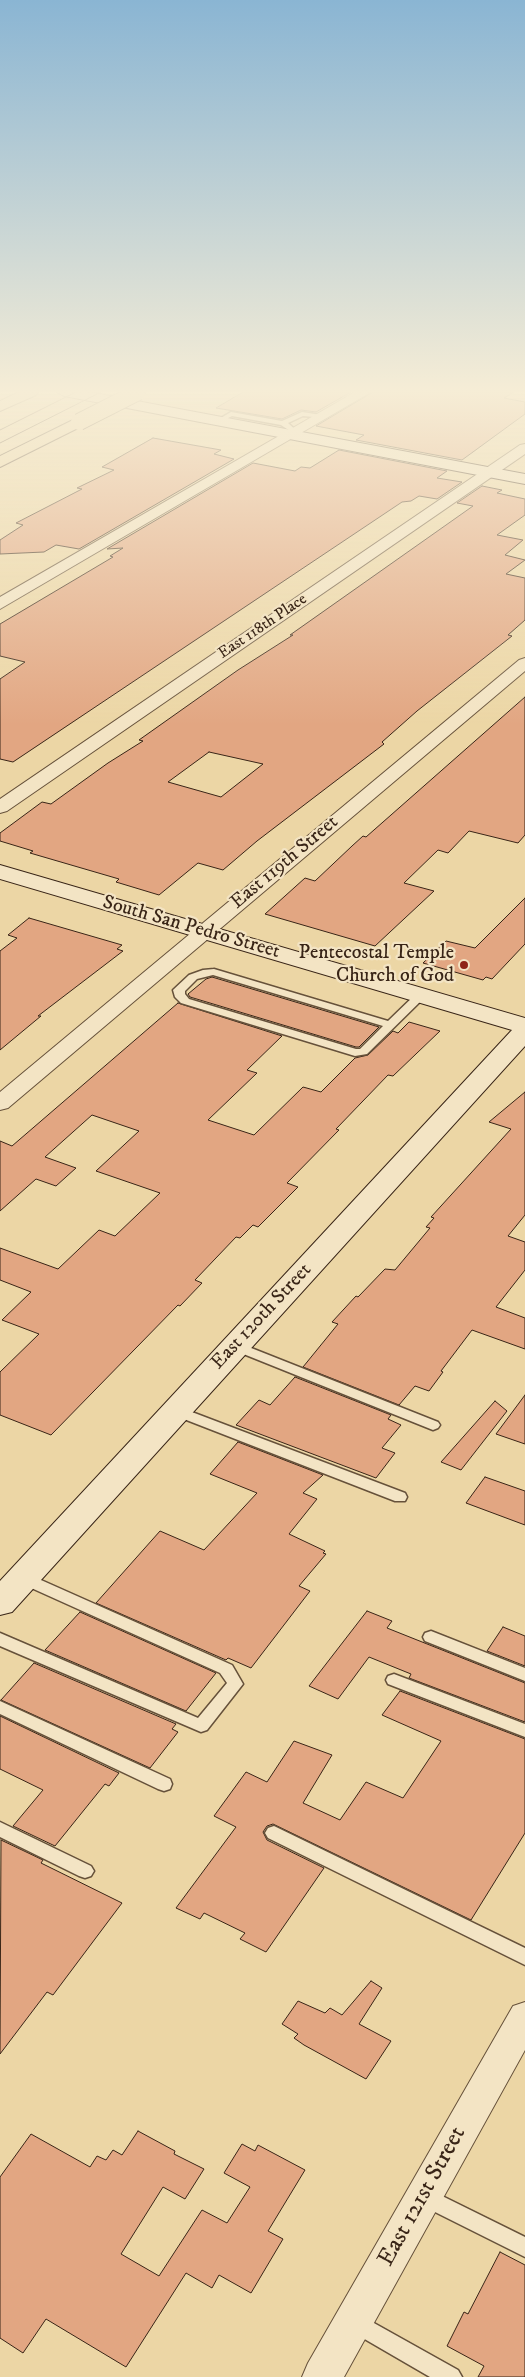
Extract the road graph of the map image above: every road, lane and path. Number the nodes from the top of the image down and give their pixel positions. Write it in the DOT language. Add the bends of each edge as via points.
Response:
graph roads {
  1 [pos="169,503"];
  2 [pos="444,503"];
  3 [pos="0,604"];
  4 [pos="525,663"];
  5 [pos="0,807"];
  6 [pos="0,872"];
  7 [pos="203,932"];
  8 [pos="421,995"];
  9 [pos="390,1025"];
  10 [pos="525,1026"];
  11 [pos="525,1031"];
  12 [pos="0,1103"];
  13 [pos="236,1346"];
  14 [pos="176,1411"];
  15 [pos="433,1426"];
  16 [pos="400,1497"];
  17 [pos="23,1578"];
  18 [pos="0,1603"];
  19 [pos="431,1637"];
  20 [pos="0,1639"];
  21 [pos="525,1675"];
  22 [pos="394,1680"];
  23 [pos="0,1708"];
  24 [pos="525,1731"];
  25 [pos="164,1784"];
  26 [pos="0,1829"];
  27 [pos="274,1834"];
  28 [pos="85,1871"];
  29 [pos="525,1957"];
  30 [pos="525,2017"];
  31 [pos="424,2196"];
  32 [pos="525,2247"];
  33 [pos="354,2322"];
  34 [pos="322,2377"];
  35 [pos="451,2377"];
  1 -- 3 [label="street"];
  2 -- 5 [label="street, East 118th Place"];
  4 -- 7 [label="street, East 119th Street"];
  6 -- 7 [label="street, South San Pedro Street"];
  7 -- 8 [label="street, South San Pedro Street"];
  7 -- 12 [label="street, East 119th Street"];
  8 -- 9 [label="lane"];
  8 -- 10 [label="street, South San Pedro Street"];
  9 -- 9 [label="lane" via="214,972 193,977 179,990 185,1001 355,1053 363,1052"];
  11 -- 13 [label="street, East 120th Street"];
  13 -- 14 [label="street, East 120th Street"];
  13 -- 15 [label="lane"];
  14 -- 16 [label="lane"];
  14 -- 17 [label="street, East 120th Street"];
  17 -- 18 [label="street, East 120th Street"];
  17 -- 20 [label="lane" via="226,1669 235,1684 201,1726"];
  19 -- 21 [label="lane"];
  22 -- 24 [label="lane"];
  23 -- 25 [label="lane"];
  26 -- 28 [label="lane"];
  27 -- 29 [label="lane"];
  30 -- 31 [label="street, East 121st Street"];
  31 -- 32 [label="lane"];
  31 -- 33 [label="street, East 121st Street"];
  33 -- 34 [label="street, East 121st Street"];
  33 -- 35 [label="lane"];
}
